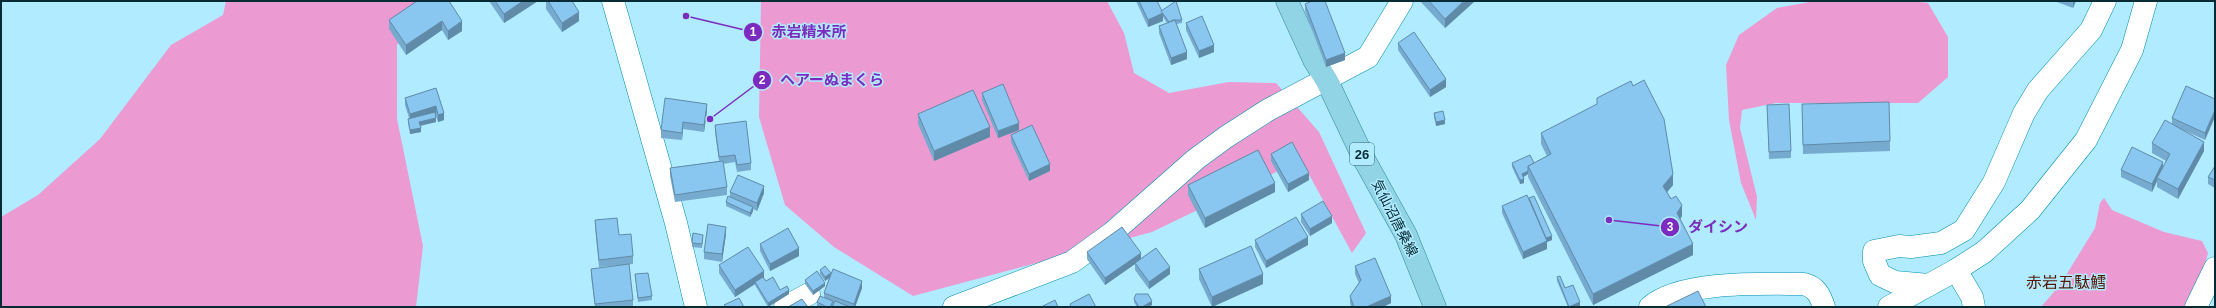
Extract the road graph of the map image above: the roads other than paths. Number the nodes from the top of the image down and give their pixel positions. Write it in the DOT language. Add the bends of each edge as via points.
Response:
graph roads {
  1 [pos="613,1"];
  2 [pos="1287,1"];
  3 [pos="1402,1"];
  4 [pos="2105,1"];
  5 [pos="2146,1"];
  6 [pos="1327,81"];
  7 [pos="2215,268"];
  8 [pos="1956,270"];
  9 [pos="1929,285"];
  10 [pos="809,294"];
  11 [pos="696,307"];
  12 [pos="785,307"];
  13 [pos="954,307"];
  14 [pos="1435,307"];
  15 [pos="1650,307"];
  16 [pos="1824,307"];
  17 [pos="1889,307"];
  18 [pos="1974,307"];
  19 [pos="2196,307"];
  1 -- 11 [label="street" via="676,223"];
  2 -- 6 [label="main road, 気仙沼唐桑線 / 26" via="1314,60"];
  3 -- 6 [label="street" via="1368,57"];
  4 -- 9 [label="street" via="2091,30 2038,90 2024,113 1994,182 1964,230 1941,243 1899,246 1874,251 1874,261 1880,275 1895,282"];
  5 -- 8 [label="street" via="2132,50 2086,140 2030,210 1984,252"];
  6 -- 13 [label="street" via="1268,110 1226,137 1191,163 1112,233 1072,262"];
  6 -- 14 [label="main road, 気仙沼唐桑線 / 26" via="1365,160 1406,235"];
  7 -- 19 [label="street"];
  8 -- 9 [label="street"];
  8 -- 18 [label="street" via="1972,297"];
  9 -- 17 [label="street"];
  10 -- 12 [label="street"];
  15 -- 16 [label="street" via="1682,292 1713,286 1804,284 1817,291"];
}
